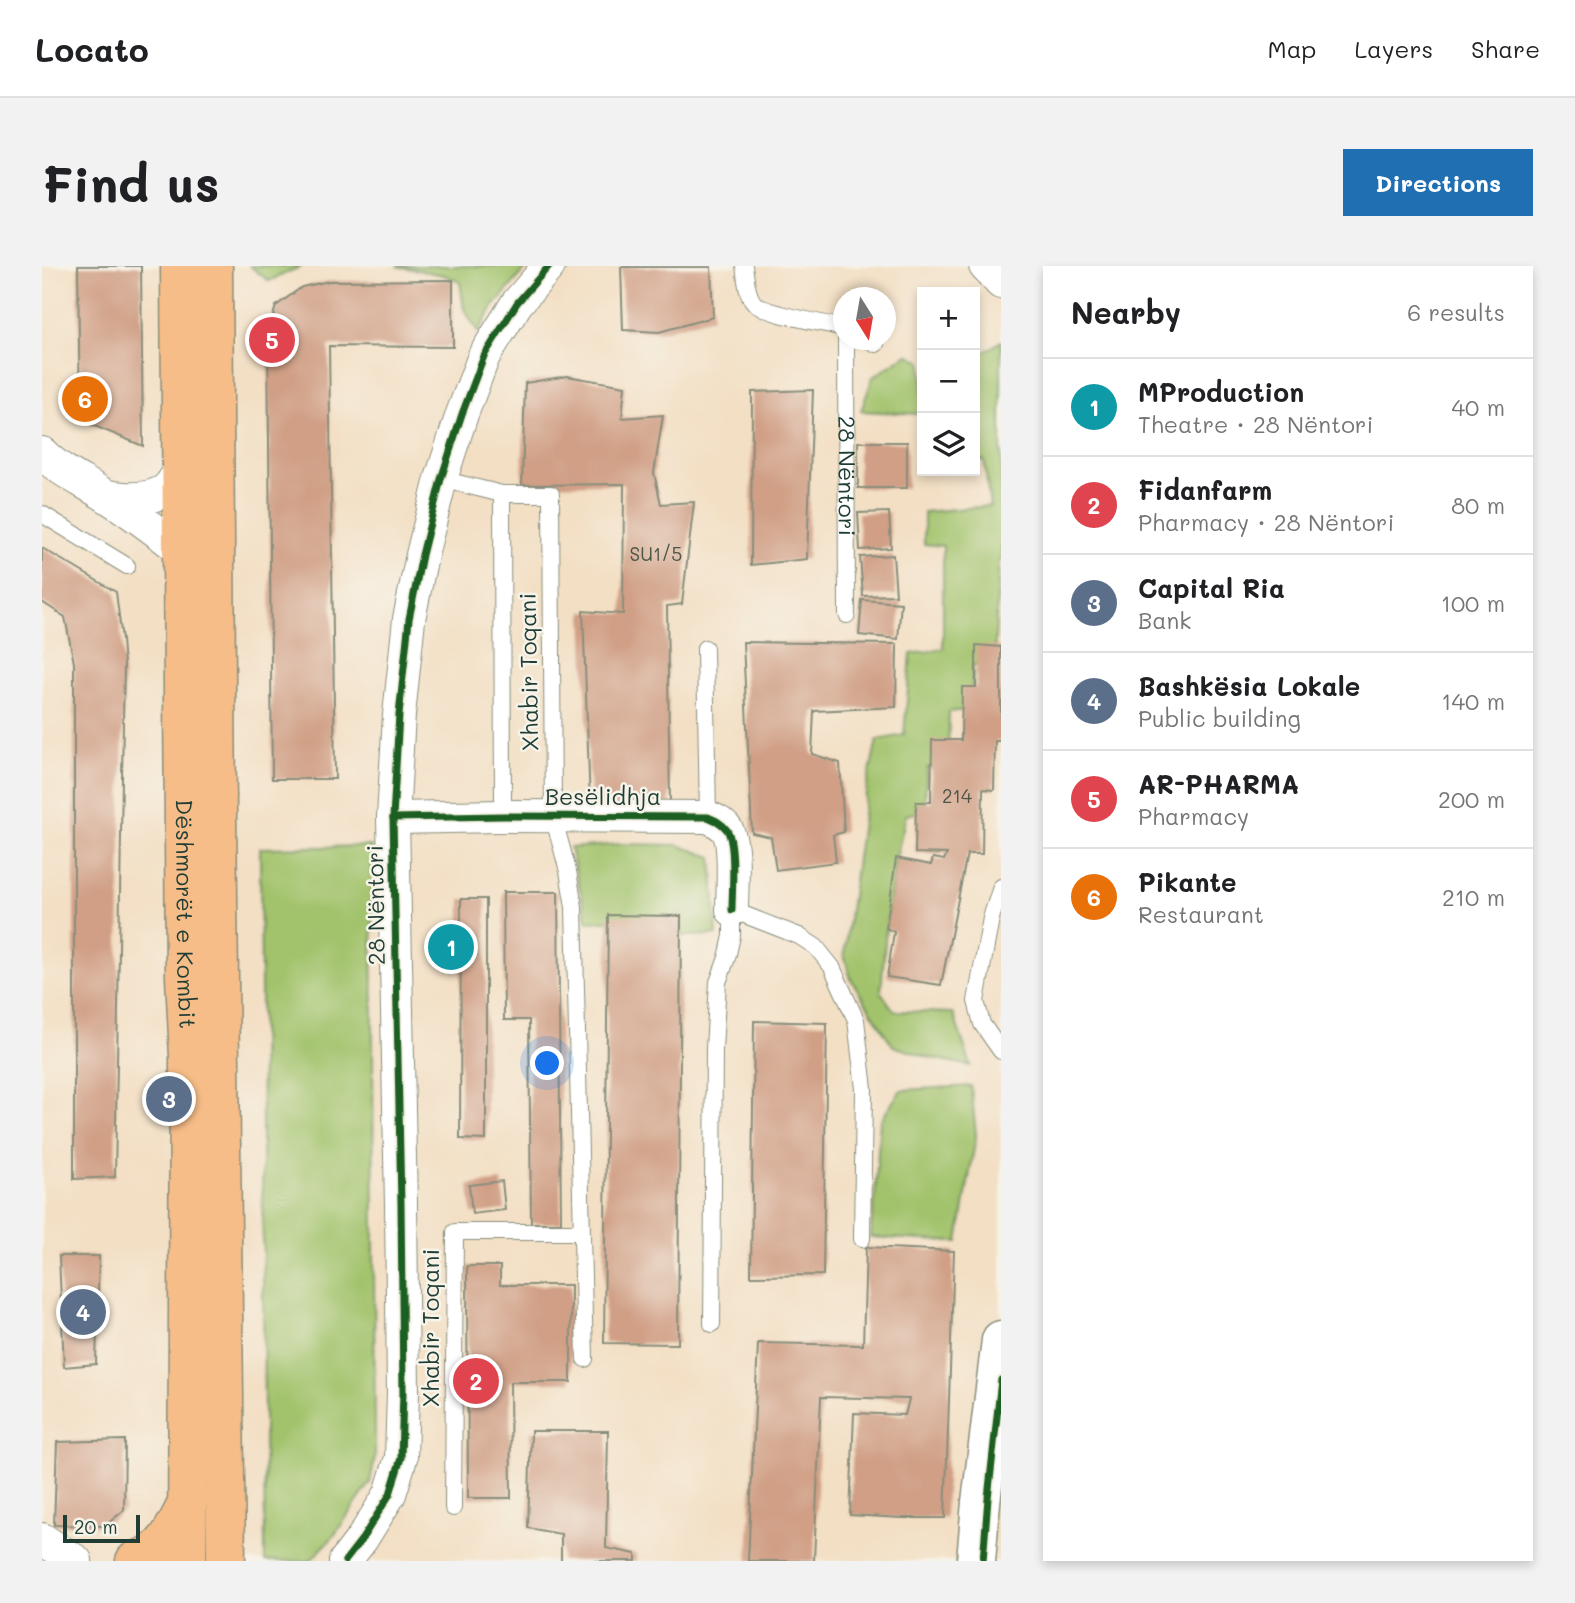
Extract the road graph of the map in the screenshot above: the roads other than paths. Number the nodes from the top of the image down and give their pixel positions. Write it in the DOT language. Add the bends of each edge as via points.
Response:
graph roads {
  1 [pos="180,266"];
  2 [pos="213,266"];
  3 [pos="549,266"];
  4 [pos="744,266"];
  5 [pos="985,266"];
  6 [pos="1001,283"];
  7 [pos="833,325"];
  8 [pos="846,350"];
  9 [pos="42,453"];
  10 [pos="182,466"];
  11 [pos="441,479"];
  12 [pos="502,494"];
  13 [pos="107,496"];
  14 [pos="42,514"];
  15 [pos="182,551"];
  16 [pos="128,566"];
  17 [pos="847,615"];
  18 [pos="705,648"];
  19 [pos="503,816"];
  20 [pos="554,816"];
  21 [pos="708,817"];
  22 [pos="393,818"];
  23 [pos="1001,887"];
  24 [pos="732,910"];
  25 [pos="1001,1051"];
  26 [pos="581,1232"];
  27 [pos="862,1239"];
  28 [pos="712,1324"];
  29 [pos="1001,1340"];
  30 [pos="585,1359"];
  31 [pos="188,1500"];
  32 [pos="453,1508"];
  33 [pos="42,1539"];
  34 [pos="76,1561"];
  35 [pos="135,1561"];
  36 [pos="187,1561"];
  37 [pos="226,1561"];
  38 [pos="345,1561"];
  39 [pos="976,1561"];
  1 -- 10 [label="main road, Dëshmorët e Kombit"];
  2 -- 37 [label="main road, Dëshmorët e Kombit"];
  3 -- 11 [label="street, 28 Nëntori" via="517,303 484,356"];
  4 -- 7 [label="lane" via="754,303"];
  5 -- 6 [label="street"];
  8 -- 17 [label="lane, 28 Nëntori"];
  9 -- 13 [label="street"];
  10 -- 13 [label="street" via="165,490 153,495"];
  10 -- 15 [label="main road, Dëshmorët e Kombit"];
  11 -- 12 [label="lane, Xhabir Toqani"];
  11 -- 22 [label="street, 28 Nëntori" via="410,619"];
  12 -- 19 [label="lane, Xhabir Toqani"];
  12 -- 20 [label="lane, Xhabir Toqani" via="551,494"];
  13 -- 15 [label="street"];
  14 -- 16 [label="lane"];
  15 -- 31 [label="main road, Dëshmorët e Kombit" via="189,1057"];
  18 -- 21 [label="lane"];
  19 -- 20 [label="street, Besëlidhja"];
  19 -- 22 [label="street, Besëlidhja"];
  20 -- 21 [label="street, Besëlidhja"];
  20 -- 26 [label="lane, Xhabir Toqani" via="574,907"];
  21 -- 24 [label="street" via="727,831 731,843"];
  22 -- 38 [label="street, 28 Nëntori" via="401,1458 390,1494"];
  23 -- 25 [label="lane" via="976,1001 982,1024"];
  24 -- 27 [label="lane" via="816,947 832,967 856,1020 864,1089"];
  24 -- 28 [label="lane" via="732,936 718,982 714,1049"];
  26 -- 30 [label="lane, Xhabir Toqani"];
  26 -- 32 [label="lane, Xhabir Toqani" via="455,1232"];
  29 -- 39 [label="street"];
  31 -- 35 [label="main road" via="165,1545"];
  31 -- 36 [label="main road, Dëshmorët e Kombit"];
  33 -- 34 [label="street"];
}
